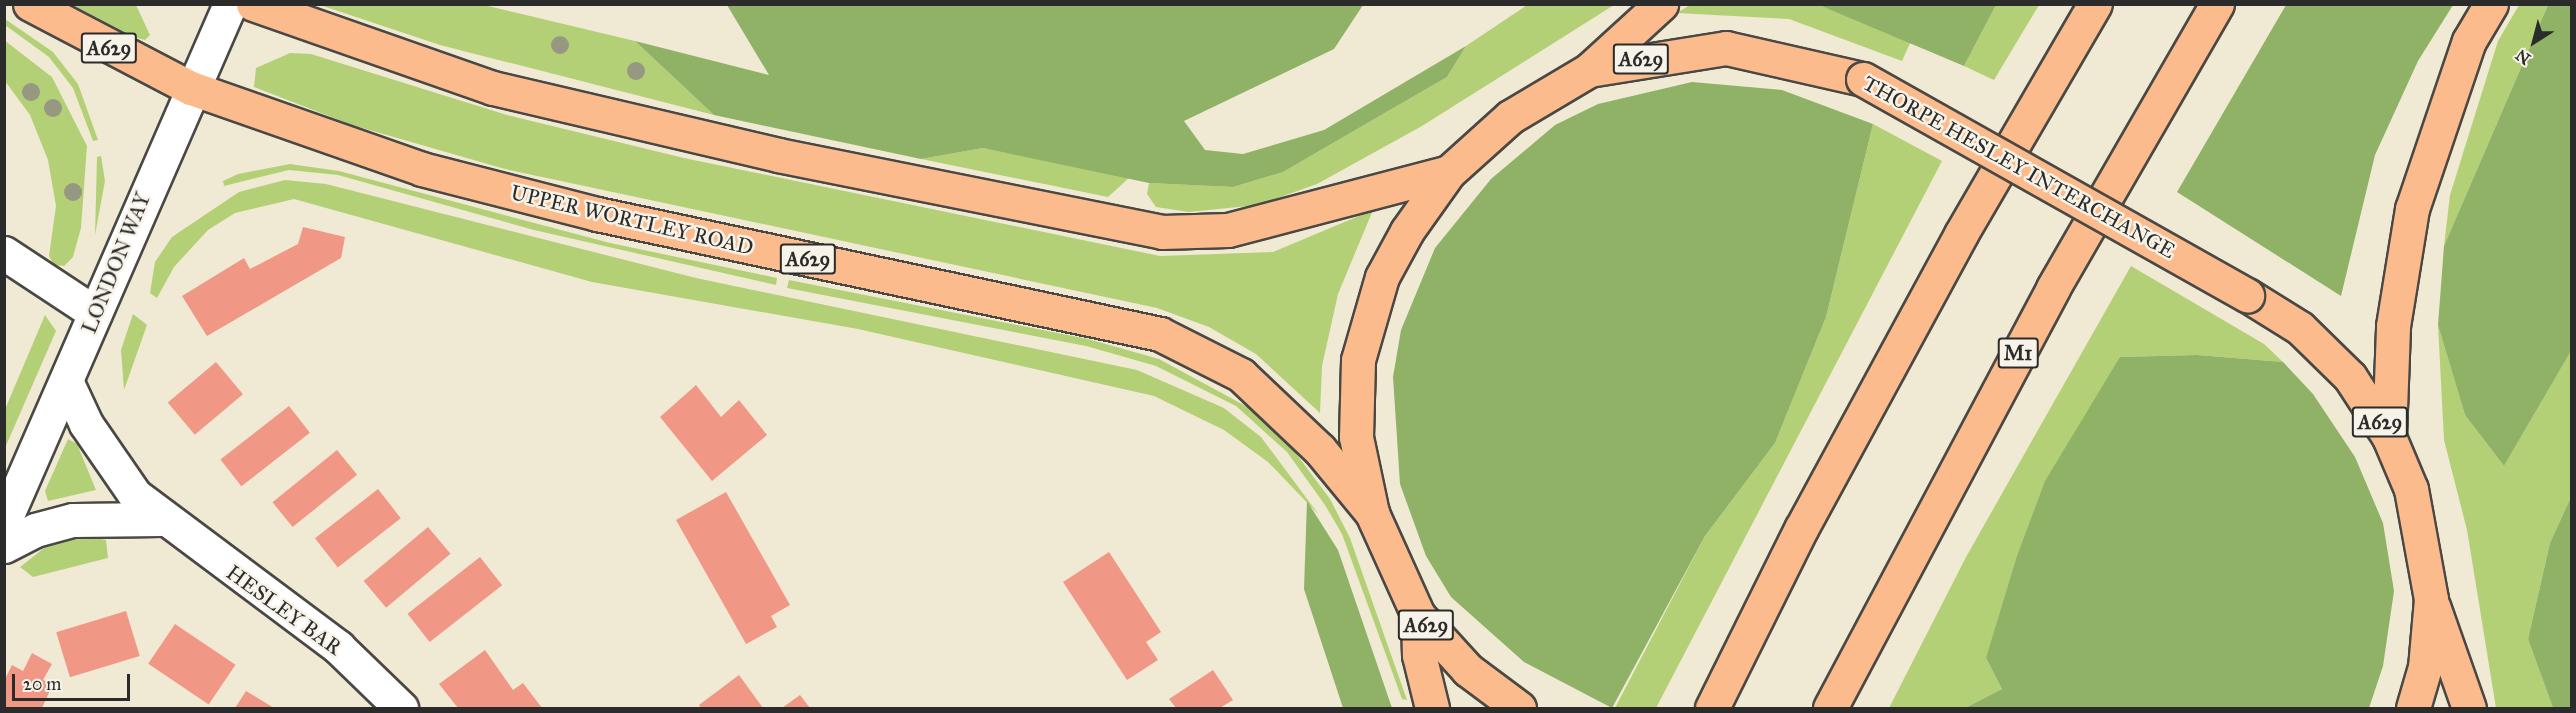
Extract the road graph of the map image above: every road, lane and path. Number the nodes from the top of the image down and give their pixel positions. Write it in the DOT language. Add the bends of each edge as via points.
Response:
graph roads {
  1 [pos="30,4"];
  2 [pos="230,4"];
  3 [pos="253,4"];
  4 [pos="1661,4"];
  5 [pos="2095,4"];
  6 [pos="2217,4"];
  7 [pos="2491,4"];
  8 [pos="1589,70"];
  9 [pos="191,88"];
  10 [pos="1449,172"];
  11 [pos="4,253"];
  12 [pos="95,313"];
  13 [pos="68,383"];
  14 [pos="2389,437"];
  15 [pos="1372,513"];
  16 [pos="162,519"];
  17 [pos="4,522"];
  18 [pos="4,546"];
  19 [pos="2431,599"];
  20 [pos="1418,615"];
  21 [pos="394,706"];
  22 [pos="1432,708"];
  23 [pos="1519,708"];
  24 [pos="1712,708"];
  25 [pos="1830,708"];
  26 [pos="2413,708"];
  27 [pos="2469,708"];
  1 -- 9 [label="main road, UPPER WORTLEY ROAD / A629"];
  2 -- 9 [label="street, LONDON WAY"];
  3 -- 10 [label="main road, A629" via="493,88 778,155 1162,232 1228,230"];
  4 -- 8 [label="main road"];
  5 -- 24 [label="main road" via="1961,234 1801,529"];
  6 -- 25 [label="main road, M1" via="2048,298"];
  7 -- 14 [label="main road" via="2469,41 2412,209 2393,326"];
  8 -- 10 [label="main road, THORPE HESLEY INTERCHANGE / A629" via="1510,117"];
  8 -- 14 [label="main road, THORPE HESLEY INTERCHANGE / A629, bridge" via="1726,48 1863,79 2300,328 2350,377"];
  9 -- 12 [label="street, LONDON WAY"];
  9 -- 15 [label="main road, UPPER WORTLEY ROAD / A629" via="339,144 506,192 1160,334 1241,375 1320,450"];
  10 -- 15 [label="main road, THORPE HESLEY INTERCHANGE / A629" via="1382,277 1358,360 1356,437"];
  11 -- 12 [label="street"];
  12 -- 13 [label="street, LONDON WAY"];
  13 -- 16 [label="street, HESLEY BAR" via="113,467"];
  13 -- 17 [label="street, LONDON WAY"];
  14 -- 19 [label="main road, THORPE HESLEY INTERCHANGE / A629" via="2411,489"];
  15 -- 20 [label="main road, THORPE HESLEY INTERCHANGE / A629"];
  16 -- 18 [label="street" via="73,520 35,530"];
  16 -- 21 [label="street, HESLEY BAR" via="338,647"];
  19 -- 26 [label="main road, THORPE HESLEY INTERCHANGE / A629" via="2424,667"];
  19 -- 27 [label="main road, A629"];
  20 -- 22 [label="main road" via="1419,655"];
  20 -- 23 [label="main road, THORPE HESLEY INTERCHANGE / A629" via="1468,670"];
}
